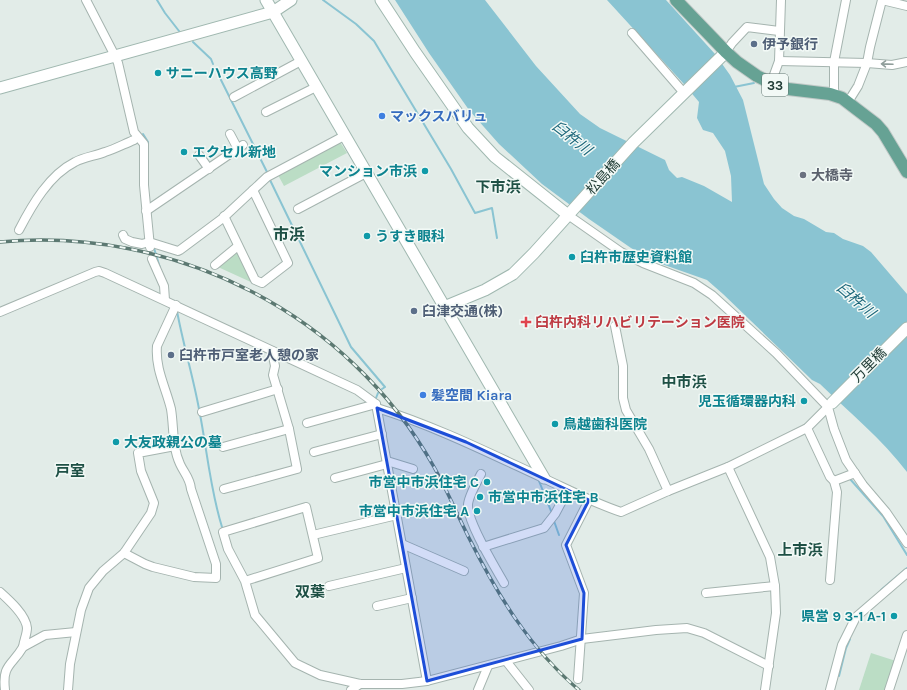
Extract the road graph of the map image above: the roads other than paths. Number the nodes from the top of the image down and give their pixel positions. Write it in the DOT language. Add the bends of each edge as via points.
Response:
graph roads {
  1 [pos="86,0"];
  2 [pos="266,0"];
  3 [pos="291,0"];
  4 [pos="381,0"];
  5 [pos="781,0"];
  6 [pos="846,0"];
  7 [pos="680,1"];
  8 [pos="907,6"];
  9 [pos="273,12"];
  10 [pos="779,31"];
  11 [pos="632,33"];
  12 [pos="115,56"];
  13 [pos="723,56"];
  14 [pos="301,61"];
  15 [pos="779,61"];
  16 [pos="834,62"];
  17 [pos="907,62"];
  18 [pos="867,63"];
  19 [pos="771,83"];
  20 [pos="316,87"];
  21 [pos="0,88"];
  22 [pos="685,92"];
  23 [pos="834,95"];
  24 [pos="234,97"];
  25 [pos="848,102"];
  26 [pos="266,112"];
  27 [pos="230,134"];
  28 [pos="344,136"];
  29 [pos="137,137"];
  30 [pos="198,154"];
  31 [pos="209,169"];
  32 [pos="907,172"];
  33 [pos="366,173"];
  34 [pos="253,190"];
  35 [pos="149,209"];
  36 [pos="298,209"];
  37 [pos="571,213"];
  38 [pos="224,216"];
  39 [pos="19,230"];
  40 [pos="123,235"];
  41 [pos="150,245"];
  42 [pos="238,246"];
  43 [pos="152,258"];
  44 [pos="215,265"];
  45 [pos="165,300"];
  46 [pos="176,305"];
  47 [pos="444,307"];
  48 [pos="0,312"];
  49 [pos="615,326"];
  50 [pos="907,328"];
  51 [pos="272,351"];
  52 [pos="278,389"];
  53 [pos="830,405"];
  54 [pos="377,406"];
  55 [pos="202,412"];
  56 [pos="307,423"];
  57 [pos="807,428"];
  58 [pos="289,429"];
  59 [pos="382,434"];
  60 [pos="175,446"];
  61 [pos="223,447"];
  62 [pos="314,452"];
  63 [pos="387,463"];
  64 [pos="728,467"];
  65 [pos="413,469"];
  66 [pos="855,473"];
  67 [pos="481,474"];
  68 [pos="335,478"];
  69 [pos="544,478"];
  70 [pos="834,481"];
  71 [pos="224,489"];
  72 [pos="568,490"];
  73 [pos="668,491"];
  74 [pos="589,500"];
  75 [pos="397,515"];
  76 [pos="313,535"];
  77 [pos="907,543"];
  78 [pos="402,544"];
  79 [pos="483,547"];
  80 [pos="124,552"];
  81 [pos="406,568"];
  82 [pos="464,571"];
  83 [pos="907,573"];
  84 [pos="830,580"];
  85 [pos="244,581"];
  86 [pos="504,583"];
  87 [pos="329,586"];
  88 [pos="776,586"];
  89 [pos="0,592"];
  90 [pos="706,593"];
  91 [pos="412,598"];
  92 [pos="377,606"];
  93 [pos="76,632"];
  94 [pos="907,635"];
  95 [pos="582,640"];
  96 [pos="23,647"];
  97 [pos="506,661"];
  98 [pos="488,666"];
  99 [pos="769,666"];
  100 [pos="578,679"];
  101 [pos="427,681"];
  102 [pos="360,684"];
  103 [pos="402,687"];
  104 [pos="5,690"];
  105 [pos="68,690"];
  106 [pos="350,690"];
  107 [pos="478,690"];
  108 [pos="529,690"];
  109 [pos="765,690"];
  110 [pos="830,690"];
  111 [pos="889,690"];
  1 -- 12 [label="street"];
  2 -- 9 [label="street"];
  3 -- 9 [label="street"];
  4 -- 37 [label="street" via="468,128 495,157"];
  5 -- 10 [label="street"];
  6 -- 16 [label="street"];
  7 -- 13 [label="main road, 33"];
  8 -- 18 [label="street" via="882,0"];
  9 -- 12 [label="street"];
  9 -- 14 [label="street"];
  10 -- 13 [label="street" via="747,27"];
  10 -- 15 [label="street"];
  11 -- 22 [label="street"];
  12 -- 21 [label="street"];
  12 -- 29 [label="street"];
  13 -- 19 [label="main road, 33"];
  13 -- 22 [label="street, 松島橋"];
  14 -- 20 [label="street"];
  14 -- 24 [label="street"];
  15 -- 16 [label="street"];
  15 -- 19 [label="street"];
  16 -- 18 [label="street"];
  16 -- 23 [label="street"];
  17 -- 18 [label="street, one-way"];
  18 -- 25 [label="street"];
  19 -- 23 [label="main road, 33" via="788,89"];
  20 -- 26 [label="street"];
  20 -- 28 [label="street"];
  22 -- 37 [label="street, 松島橋" via="633,143"];
  23 -- 25 [label="main road, 33"];
  25 -- 32 [label="main road, 33" via="883,132"];
  27 -- 31 [label="street" via="240,147"];
  28 -- 33 [label="street"];
  28 -- 34 [label="street" via="267,177"];
  29 -- 35 [label="street" via="144,144 144,185"];
  29 -- 39 [label="street" via="104,153 77,160 62,170 39,197"];
  30 -- 31 [label="street"];
  31 -- 35 [label="street"];
  33 -- 36 [label="street"];
  33 -- 47 [label="street"];
  34 -- 38 [label="street"];
  34 -- 42 [label="street" via="288,263 262,283 255,280"];
  35 -- 41 [label="street"];
  37 -- 47 [label="street, 松島橋" via="513,274 485,290"];
  37 -- 53 [label="street" via="621,252 694,283 712,295"];
  38 -- 41 [label="street" via="178,251"];
  38 -- 42 [label="street"];
  40 -- 41 [label="street" via="132,242"];
  42 -- 44 [label="street"];
  43 -- 45 [label="street" via="164,286"];
  45 -- 46 [label="street"];
  45 -- 48 [label="street" via="99,271"];
  46 -- 51 [label="street"];
  46 -- 60 [label="street" via="157,346 156,354 171,411"];
  47 -- 69 [label="street"];
  49 -- 73 [label="street" via="623,366 623,398 626,410 649,449"];
  50 -- 53 [label="street, 万里橋"];
  51 -- 52 [label="street" via="275,366 273,375"];
  51 -- 54 [label="street" via="357,390"];
  52 -- 55 [label="street"];
  52 -- 58 [label="street"];
  53 -- 57 [label="street"];
  53 -- 66 [label="street" via="834,429 846,460"];
  54 -- 56 [label="street"];
  54 -- 59 [label="street"];
  54 -- 69 [label="street" via="466,442"];
  57 -- 64 [label="street"];
  57 -- 70 [label="street"];
  58 -- 61 [label="street"];
  58 -- 71 [label="street" via="297,469"];
  59 -- 62 [label="street"];
  59 -- 63 [label="street"];
  60 -- 80 [label="street" via="138,453 141,471 154,504 145,524"];
  60 -- 80 [label="street" via="180,464 190,483 216,564 216,578 194,577 153,567"];
  63 -- 65 [label="street"];
  63 -- 68 [label="street"];
  63 -- 75 [label="street"];
  64 -- 73 [label="street"];
  64 -- 88 [label="street" via="770,557"];
  66 -- 70 [label="street"];
  66 -- 77 [label="street"];
  67 -- 79 [label="street" via="467,504 468,514"];
  69 -- 72 [label="street"];
  70 -- 84 [label="street" via="837,492"];
  72 -- 74 [label="street"];
  72 -- 79 [label="street" via="544,528"];
  73 -- 74 [label="street" via="621,512"];
  74 -- 95 [label="street" via="566,546 584,593"];
  75 -- 76 [label="street"];
  75 -- 78 [label="street"];
  76 -- 85 [label="street" via="318,558"];
  76 -- 85 [label="street" via="306,507 223,532 228,549"];
  78 -- 81 [label="street"];
  78 -- 82 [label="street"];
  79 -- 86 [label="street"];
  80 -- 93 [label="street" via="89,588"];
  81 -- 87 [label="street"];
  81 -- 91 [label="street"];
  83 -- 110 [label="street" via="856,617 842,645"];
  85 -- 102 [label="street" via="255,615 295,663 320,675"];
  88 -- 90 [label="street"];
  88 -- 99 [label="street" via="776,613"];
  89 -- 96 [label="street" via="17,609 26,624"];
  91 -- 92 [label="street"];
  91 -- 101 [label="street"];
  93 -- 96 [label="street" via="45,635"];
  93 -- 105 [label="street"];
  94 -- 111 [label="street"];
  95 -- 97 [label="street"];
  95 -- 99 [label="street" via="687,628 704,633"];
  95 -- 100 [label="street"];
  96 -- 104 [label="street" via="4,675"];
  97 -- 98 [label="street"];
  97 -- 108 [label="street"];
  98 -- 101 [label="street"];
  98 -- 107 [label="street"];
  99 -- 109 [label="street"];
  101 -- 103 [label="street"];
  102 -- 103 [label="street"];
  102 -- 106 [label="street"];
}
